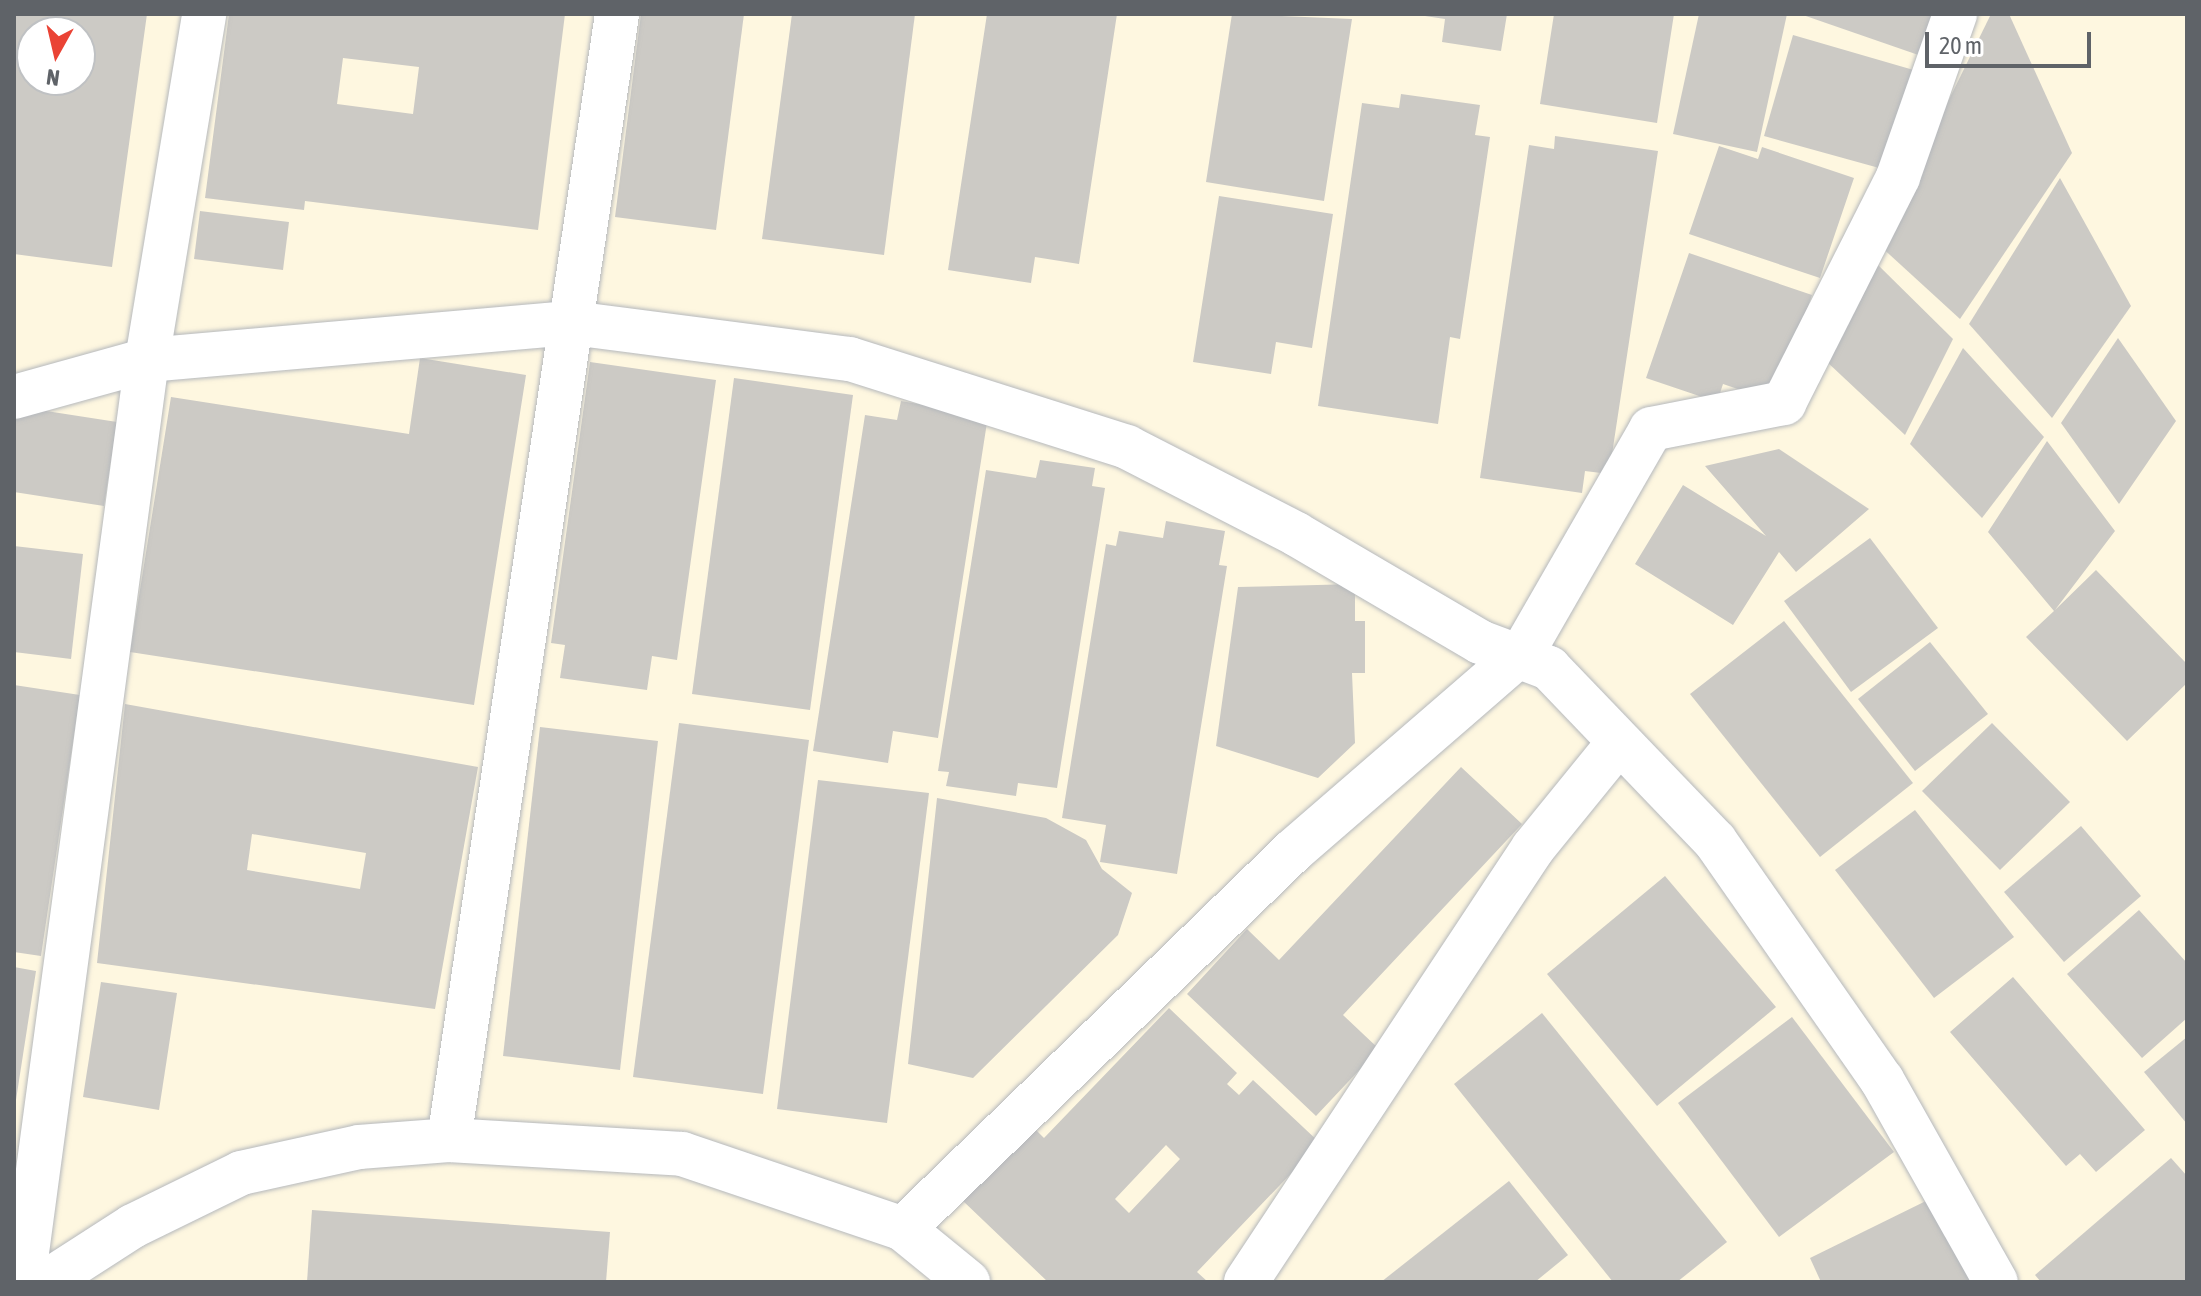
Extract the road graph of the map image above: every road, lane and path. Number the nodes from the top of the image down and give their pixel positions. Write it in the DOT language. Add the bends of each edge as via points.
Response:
graph roads {
  1 [pos="204,14"];
  2 [pos="617,14"];
  3 [pos="1955,14"];
  4 [pos="572,323"];
  5 [pos="147,360"];
  6 [pos="14,397"];
  7 [pos="1523,652"];
  8 [pos="1619,742"];
  9 [pos="449,1140"];
  10 [pos="903,1229"];
  11 [pos="23,1282"];
  12 [pos="46,1282"];
  13 [pos="968,1282"];
  14 [pos="1246,1282"];
  15 [pos="1996,1282"];
  1 -- 5 [label="street"];
  2 -- 4 [label="street"];
  3 -- 7 [label="street" via="1898,177 1784,403 1651,429"];
  4 -- 5 [label="street"];
  4 -- 7 [label="street" via="850,359 999,401 1127,447 1296,534 1480,642"];
  4 -- 9 [label="street"];
  5 -- 6 [label="street"];
  5 -- 11 [label="street"];
  7 -- 8 [label="street" via="1549,668"];
  7 -- 10 [label="street" via="1293,851"];
  8 -- 14 [label="street" via="1533,848"];
  8 -- 15 [label="street" via="1715,841 1882,1080"];
  9 -- 10 [label="street" via="682,1154"];
  9 -- 12 [label="street" via="359,1147 241,1173 133,1226"];
  10 -- 13 [label="street"];
}
